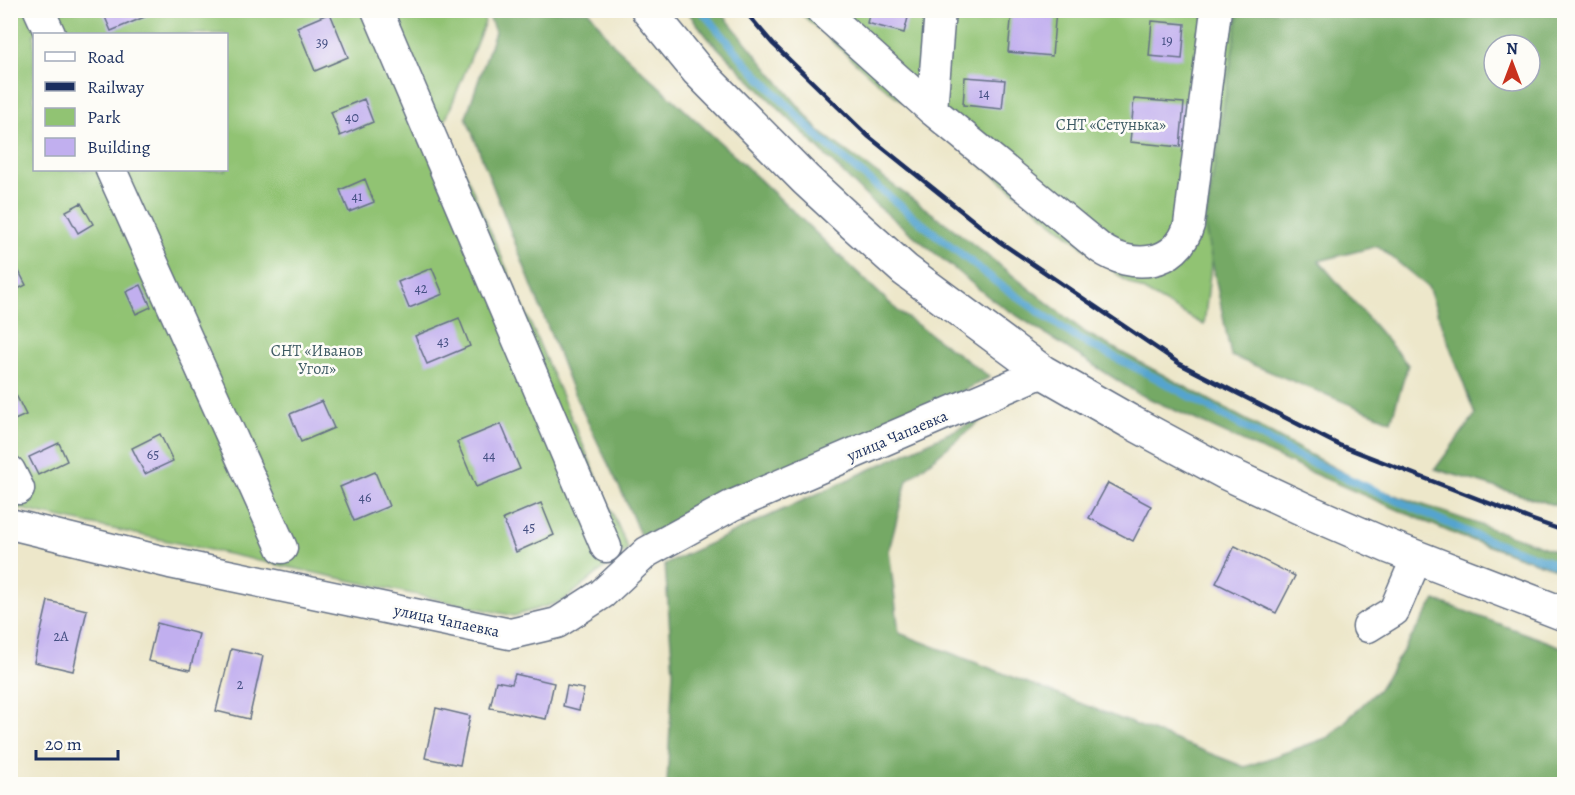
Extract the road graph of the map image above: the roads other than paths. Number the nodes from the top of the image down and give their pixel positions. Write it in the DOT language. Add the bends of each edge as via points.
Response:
graph roads {
  1 [pos="39,10"];
  2 [pos="377,10"];
  3 [pos="648,10"];
  4 [pos="820,10"];
  5 [pos="940,10"];
  6 [pos="1216,10"];
  7 [pos="50,33"];
  8 [pos="932,110"];
  9 [pos="111,171"];
  10 [pos="1043,372"];
  11 [pos="10,524"];
  12 [pos="606,547"];
  13 [pos="282,548"];
  14 [pos="1418,557"];
  15 [pos="1564,614"];
  16 [pos="1368,627"];
  1 -- 7 [label="street"];
  2 -- 12 [label="street"];
  3 -- 10 [label="main road" via="698,71 840,211 905,270"];
  4 -- 8 [label="street"];
  5 -- 8 [label="street"];
  6 -- 8 [label="street" via="1189,225 1180,246 1149,262 1109,255"];
  9 -- 13 [label="street"];
  10 -- 11 [label="street, улица Чапаевка" via="731,506 647,552 602,594 556,622 510,633 170,563"];
  10 -- 14 [label="main road" via="1224,472"];
  14 -- 15 [label="main road"];
  14 -- 16 [label="street" via="1394,611"];
}
